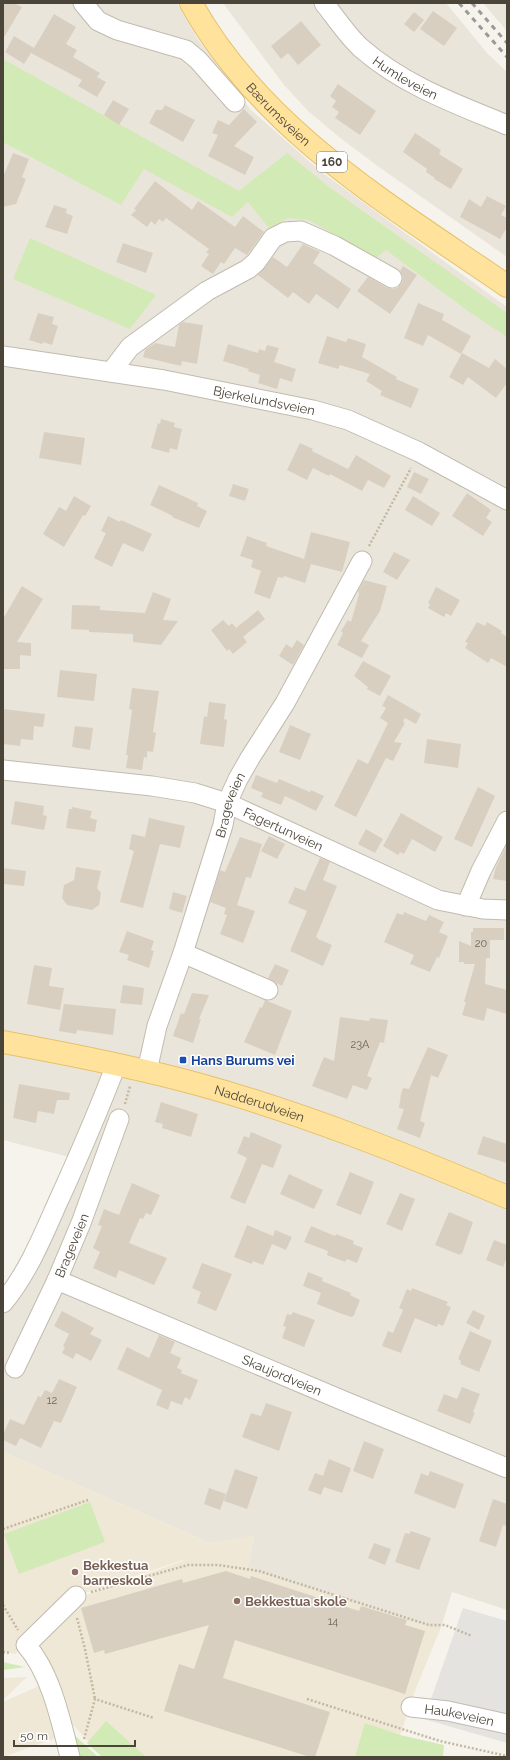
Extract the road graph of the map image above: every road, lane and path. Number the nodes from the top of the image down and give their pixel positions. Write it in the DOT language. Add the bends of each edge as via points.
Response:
graph roads {
  1 [pos="83,3"];
  2 [pos="191,3"];
  3 [pos="324,3"];
  4 [pos="235,102"];
  5 [pos="507,125"];
  6 [pos="392,278"];
  7 [pos="507,286"];
  8 [pos="3,356"];
  9 [pos="111,372"];
  10 [pos="419,452"];
  11 [pos="507,500"];
  12 [pos="362,561"];
  13 [pos="3,770"];
  14 [pos="227,803"];
  15 [pos="507,821"];
  16 [pos="466,906"];
  17 [pos="507,910"];
  18 [pos="183,953"];
  19 [pos="268,990"];
  20 [pos="3,1042"];
  21 [pos="132,1068"];
  22 [pos="119,1119"];
  23 [pos="507,1197"];
  24 [pos="57,1280"];
  25 [pos="3,1303"];
  26 [pos="16,1368"];
  27 [pos="507,1468"];
  28 [pos="88,1500"];
  29 [pos="3,1529"];
  30 [pos="74,1598"];
  31 [pos="3,1605"];
  32 [pos="472,1636"];
  33 [pos="26,1645"];
  34 [pos="95,1699"];
  35 [pos="307,1699"];
  36 [pos="411,1707"];
  37 [pos="154,1718"];
  38 [pos="507,1724"];
  39 [pos="76,1750"];
  40 [pos="507,1756"];
  1 -- 4 [label="street" via="98,21 117,30 186,50"];
  2 -- 7 [label="main road, Bærumsveien / 160" via="243,78 294,130 366,187"];
  3 -- 5 [label="street, Humleveien" via="360,48 382,65 435,95"];
  6 -- 9 [label="street" via="335,246 301,231 285,232 273,238 248,270 207,292 130,347"];
  8 -- 9 [label="street, Bjerkelundsveien"];
  9 -- 10 [label="street, Bjerkelundsveien" via="313,410 348,420"];
  10 -- 11 [label="street, Bjerkelundsveien"];
  10 -- 12 [label="path"];
  12 -- 14 [label="street, Brageveien"];
  13 -- 14 [label="street, Fagertunveien" via="152,786 195,793"];
  14 -- 16 [label="street, Fagertunveien" via="438,900"];
  14 -- 18 [label="street, Brageveien" via="223,825"];
  15 -- 16 [label="street"];
  16 -- 17 [label="street, Fagertunveien"];
  18 -- 19 [label="street"];
  18 -- 21 [label="street, Brageveien" via="157,1026"];
  20 -- 21 [label="main road, Nadderudveien"];
  21 -- 22 [label="path" via="128,1098"];
  21 -- 23 [label="main road, Nadderudveien" via="274,1107"];
  21 -- 25 [label="street" via="93,1124 39,1243 12,1292"];
  22 -- 24 [label="street, Brageveien"];
  24 -- 26 [label="street, Brageveien"];
  24 -- 27 [label="street, Skaujordveien"];
  28 -- 29 [label="path"];
  30 -- 32 [label="path" via="188,1565 218,1565 259,1571 429,1625 445,1624"];
  30 -- 33 [label="street"];
  30 -- 34 [label="path"];
  31 -- 33 [label="path"];
  33 -- 39 [label="street" via="36,1656"];
  34 -- 37 [label="path"];
  34 -- 39 [label="path"];
  35 -- 40 [label="path" via="440,1741"];
  36 -- 38 [label="street, Haukeveien" via="448,1711"];
}
